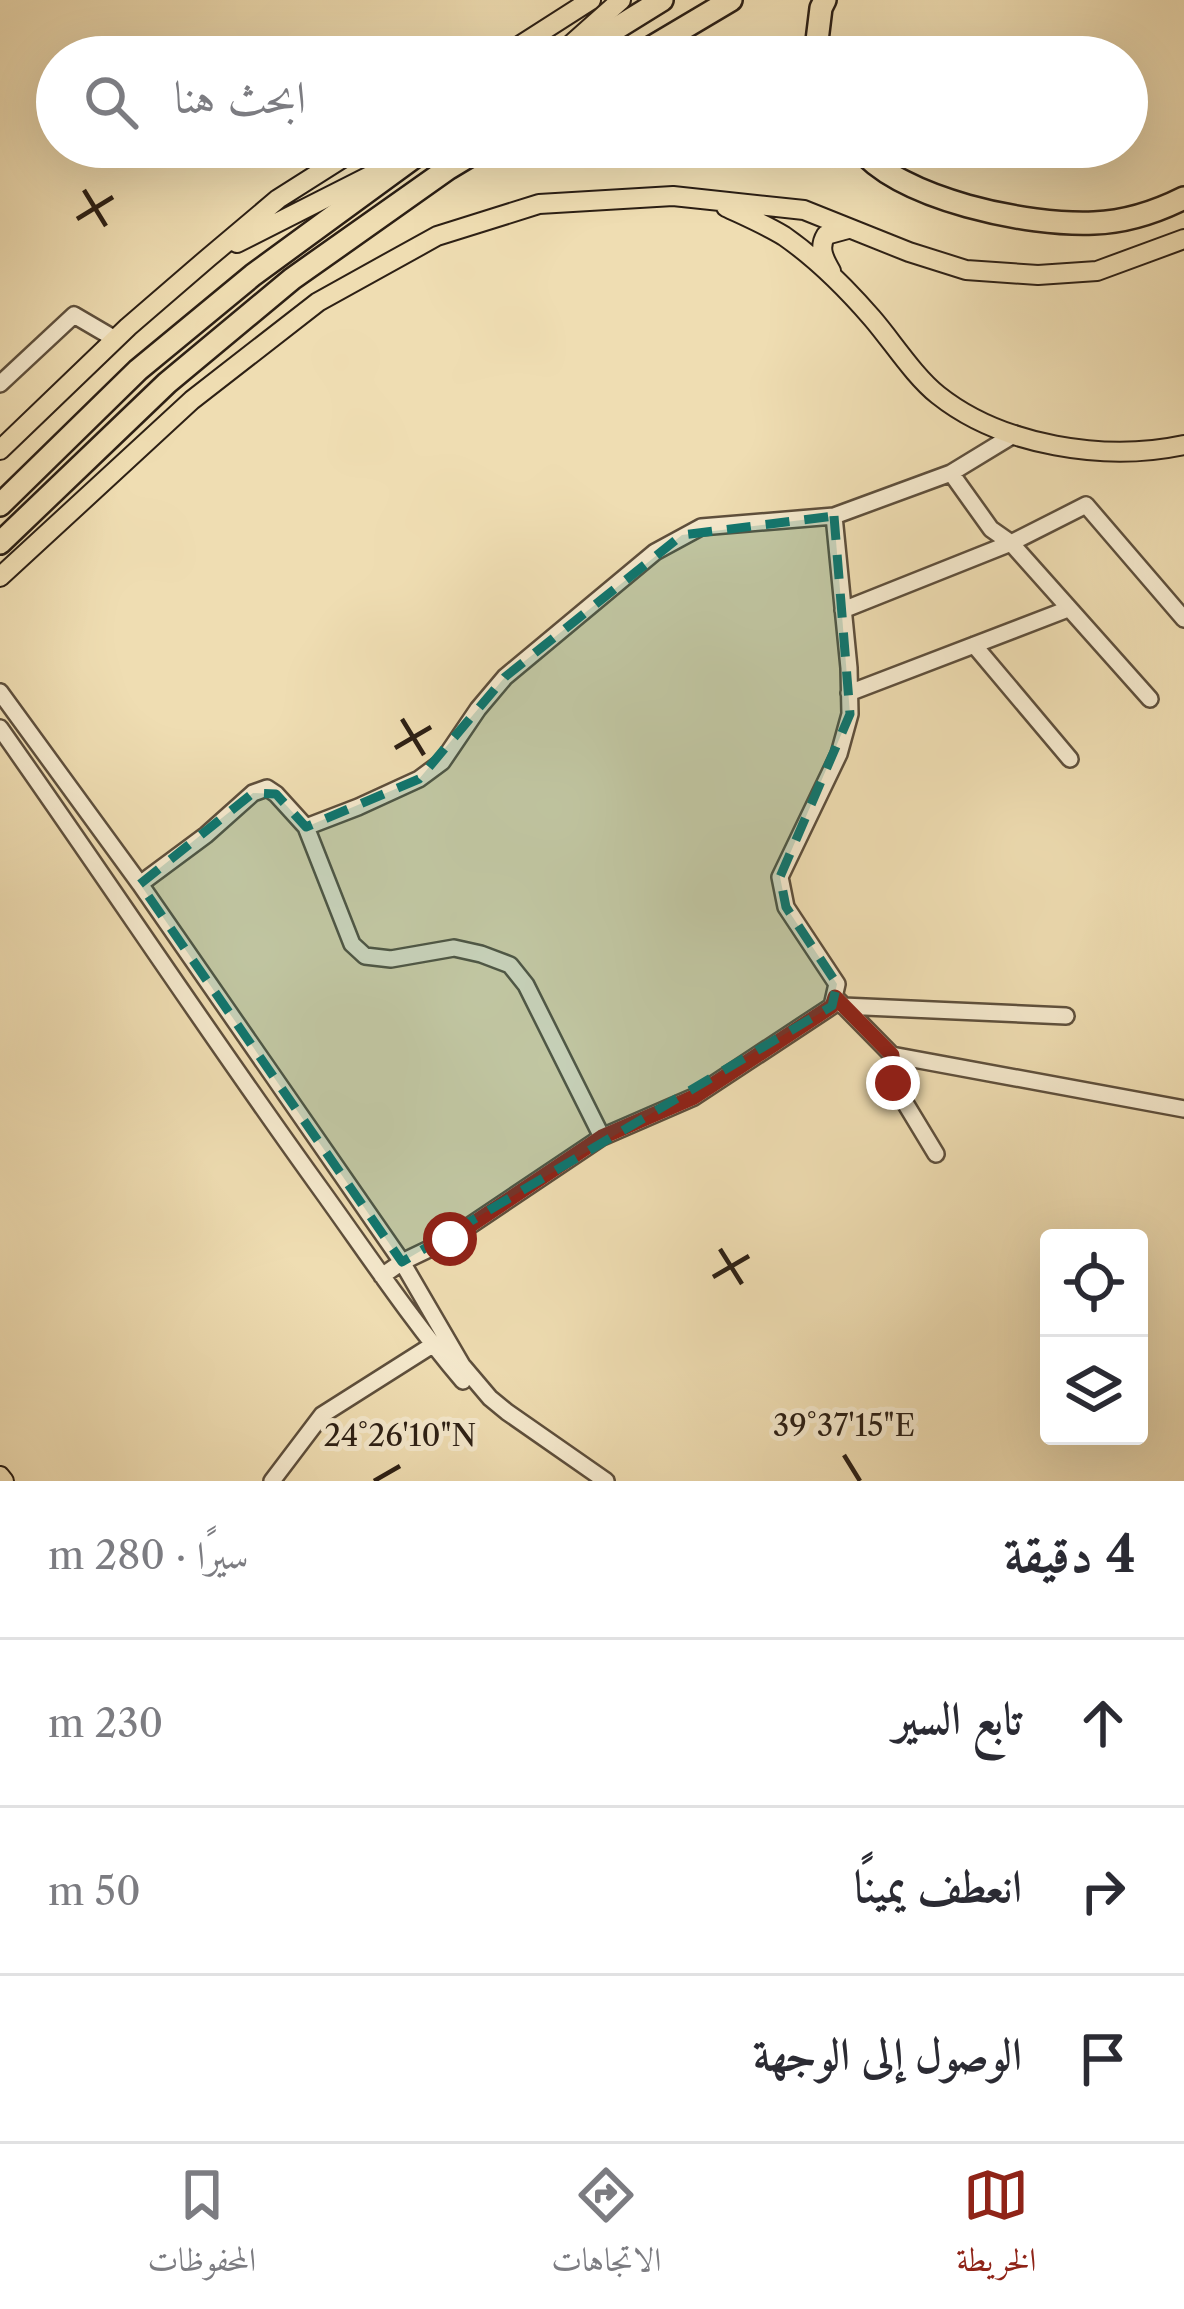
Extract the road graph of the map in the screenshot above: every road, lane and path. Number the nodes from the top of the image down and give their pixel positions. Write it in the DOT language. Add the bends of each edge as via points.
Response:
graph roads {
  1 [pos="592,0"];
  2 [pos="621,0"];
  3 [pos="662,0"];
  4 [pos="731,0"];
  5 [pos="825,0"];
  6 [pos="535,36"];
  7 [pos="581,36"];
  8 [pos="604,36"];
  9 [pos="670,36"];
  10 [pos="817,36"];
  11 [pos="327,168"];
  12 [pos="386,168"];
  13 [pos="398,168"];
  14 [pos="449,168"];
  15 [pos="880,168"];
  16 [pos="1184,198"];
  17 [pos="716,202"];
  18 [pos="850,229"];
  19 [pos="1184,238"];
  20 [pos="208,258"];
  21 [pos="830,274"];
  22 [pos="115,339"];
  23 [pos="0,384"];
  24 [pos="1015,434"];
  25 [pos="2,443"];
  26 [pos="1184,446"];
  27 [pos="951,473"];
  28 [pos="0,505"];
  29 [pos="834,516"];
  30 [pos="0,543"];
  31 [pos="1011,543"];
  32 [pos="0,577"];
  33 [pos="1068,609"];
  34 [pos="843,610"];
  35 [pos="1184,619"];
  36 [pos="974,645"];
  37 [pos="0,692"];
  38 [pos="850,693"];
  39 [pos="1150,699"];
  40 [pos="0,728"];
  41 [pos="1070,759"];
  42 [pos="306,826"];
  43 [pos="104,836"];
  44 [pos="86,848"];
  45 [pos="140,884"];
  46 [pos="839,1002"];
  47 [pos="1066,1016"];
  48 [pos="257,1053"];
  49 [pos="892,1055"];
  50 [pos="235,1067"];
  51 [pos="1184,1109"];
  52 [pos="602,1137"];
  53 [pos="936,1154"];
  54 [pos="402,1262"];
  55 [pos="382,1276"];
  56 [pos="434,1343"];
  57 [pos="272,1481"];
  58 [pos="590,1481"];
  59 [pos="606,1481"];
  1 -- 6 [label="main road"];
  2 -- 7 [label="main road"];
  3 -- 8 [label="highway"];
  4 -- 9 [label="highway"];
  5 -- 10 [label="highway"];
  11 -- 20 [label="main road"];
  12 -- 20 [label="main road"];
  13 -- 28 [label="highway" via="138,370"];
  14 -- 30 [label="highway" via="292,279 167,382"];
  15 -- 16 [label="highway" via="909,187 1011,217 1095,223 1156,213"];
  17 -- 18 [label="main road" via="804,211"];
  17 -- 21 [label="main road" via="782,235"];
  17 -- 32 [label="main road" via="673,196 539,204 437,236 318,302 210,386"];
  18 -- 19 [label="main road" via="966,270 1038,275 1097,271"];
  18 -- 21 [label="main road" via="822,241"];
  20 -- 22 [label="main road"];
  21 -- 24 [label="main road" via="935,393"];
  22 -- 23 [label="street" via="74,315"];
  22 -- 25 [label="main road"];
  24 -- 26 [label="main road" via="1126,453"];
  24 -- 27 [label="street"];
  27 -- 29 [label="street"];
  27 -- 31 [label="street" via="991,529"];
  29 -- 34 [label="street"];
  29 -- 42 [label="street" via="682,535 505,677 442,762"];
  31 -- 33 [label="street"];
  31 -- 34 [label="street"];
  31 -- 35 [label="street" via="1086,505"];
  33 -- 36 [label="street"];
  33 -- 39 [label="street"];
  34 -- 38 [label="street"];
  36 -- 38 [label="street"];
  36 -- 41 [label="street"];
  37 -- 43 [label="street"];
  38 -- 46 [label="street" via="839,754 780,877 786,907 837,984"];
  40 -- 44 [label="street"];
  42 -- 45 [label="street" via="267,788"];
  42 -- 52 [label="street" via="352,944 365,956 454,948 510,965"];
  43 -- 44 [label="street"];
  43 -- 45 [label="street"];
  44 -- 50 [label="street"];
  45 -- 48 [label="street"];
  46 -- 47 [label="street"];
  46 -- 49 [label="street"];
  46 -- 52 [label="street" via="694,1097"];
  48 -- 50 [label="street"];
  48 -- 54 [label="street"];
  49 -- 51 [label="street"];
  49 -- 53 [label="street" via="893,1083"];
  50 -- 55 [label="street"];
  52 -- 54 [label="street"];
  54 -- 55 [label="street"];
  54 -- 59 [label="street" via="462,1366 490,1398"];
  55 -- 56 [label="street"];
  56 -- 57 [label="street" via="322,1415"];
  56 -- 58 [label="street" via="484,1405"];
}
